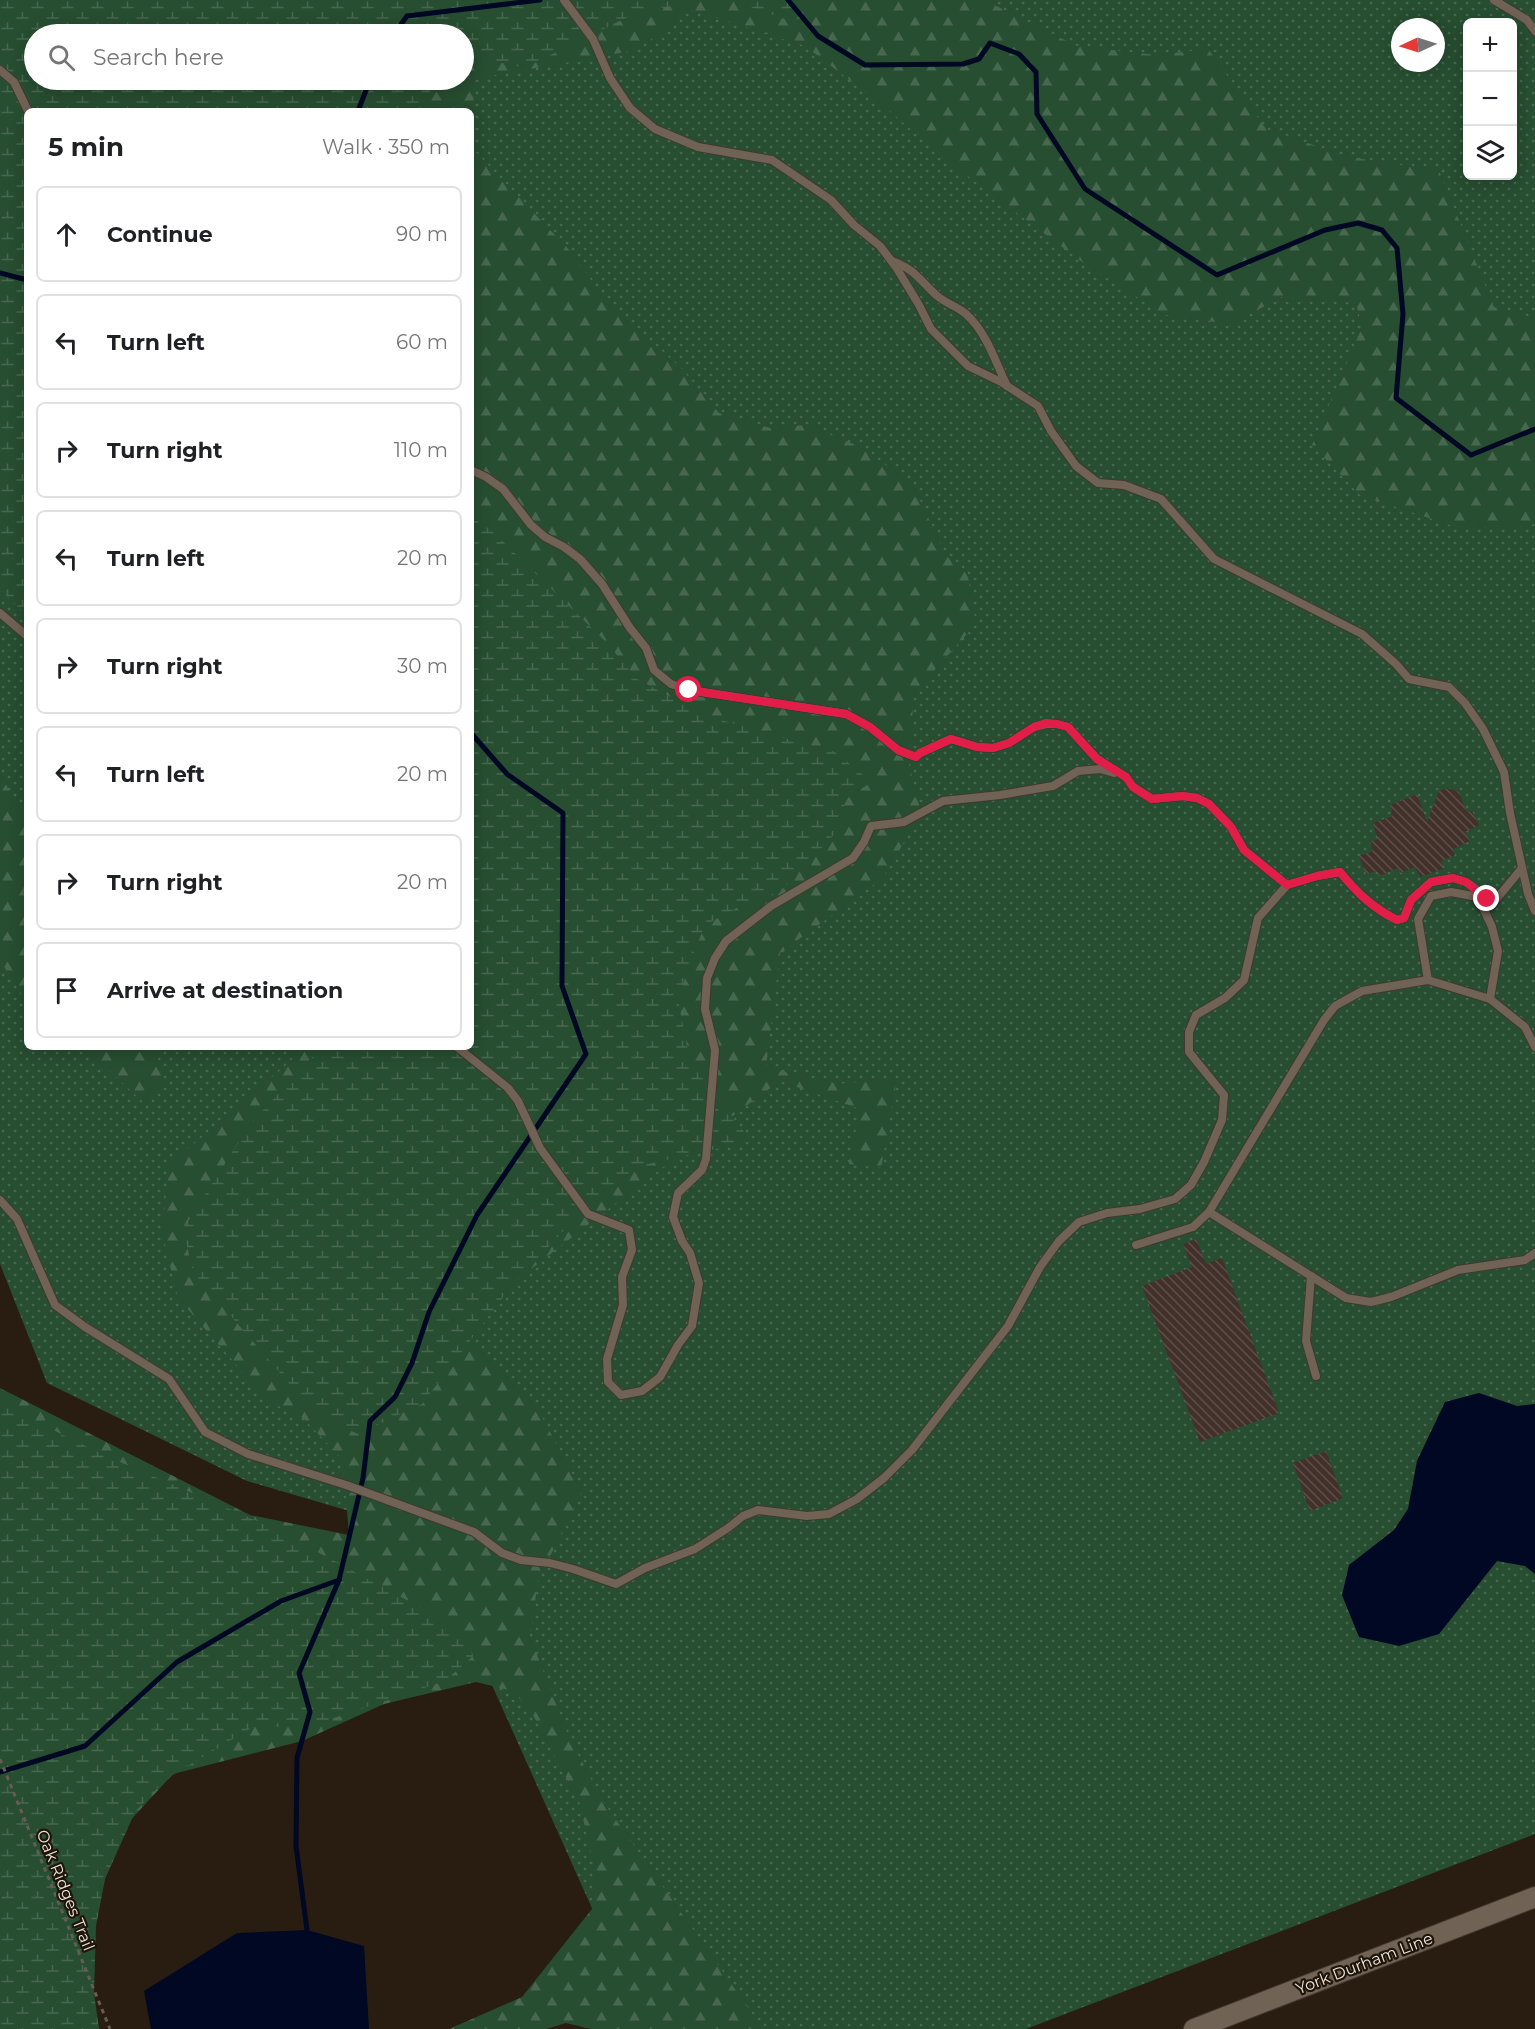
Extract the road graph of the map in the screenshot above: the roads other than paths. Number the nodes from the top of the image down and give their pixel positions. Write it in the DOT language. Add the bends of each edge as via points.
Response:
graph roads {
  1 [pos="564,0"];
  2 [pos="1494,0"];
  3 [pos="1535,31"];
  4 [pos="0,70"];
  5 [pos="27,108"];
  6 [pos="891,261"];
  7 [pos="1007,386"];
  8 [pos="474,471"];
  9 [pos="0,613"];
  10 [pos="24,633"];
  11 [pos="1126,777"];
  12 [pos="1522,868"];
  13 [pos="1287,885"];
  14 [pos="1535,911"];
  15 [pos="1428,980"];
  16 [pos="1490,999"];
  17 [pos="1535,1047"];
  18 [pos="461,1050"];
  19 [pos="0,1200"];
  20 [pos="1209,1212"];
  21 [pos="1136,1245"];
  22 [pos="1535,1253"];
  23 [pos="1311,1276"];
  24 [pos="1316,1376"];
  25 [pos="1535,1897"];
  26 [pos="1194,2029"];
  1 -- 6 [label="lane" via="592,39 610,78 630,108 655,129 698,147 772,160 831,200"];
  2 -- 3 [label="lane" via="1527,20"];
  4 -- 5 [label="lane" via="14,82"];
  6 -- 7 [label="lane" via="931,329 968,366"];
  6 -- 7 [label="lane" via="907,267 935,295 976,324"];
  7 -- 12 [label="lane" via="1038,406 1076,466 1098,483 1124,485 1161,499 1214,559 1362,634 1409,679 1449,687 1483,729 1504,772"];
  8 -- 11 [label="lane" via="503,489 545,537 580,559 646,648 654,670 671,684 846,714 898,750 916,757 951,739 993,748 1034,727 1057,724 1068,727 1097,759"];
  9 -- 10 [label="lane"];
  11 -- 13 [label="lane" via="1133,787 1152,799 1182,796 1209,804 1231,827 1244,850"];
  11 -- 18 [label="lane" via="1100,769 1078,771 1053,786 943,801 904,822 871,826 853,858 771,906 726,942 707,978 705,1009 715,1050 706,1159 702,1170 678,1193 673,1217 699,1283 692,1326 660,1377 642,1391 621,1395 608,1382 606,1359 623,1305 622,1277 632,1250 629,1230 588,1214 540,1148 508,1088"];
  12 -- 13 [label="lane" via="1494,902 1466,882 1453,878 1431,882 1411,900 1404,918 1397,920 1358,895 1340,872"];
  12 -- 14 [label="lane"];
  13 -- 19 [label="lane" via="1258,918 1244,980 1196,1016 1189,1032 1189,1052 1224,1095 1222,1120 1191,1185 1174,1199 1079,1222 1040,1267 1008,1326 918,1443 857,1499 829,1514 807,1516 758,1510 695,1549 616,1584 550,1563 520,1560 502,1553 474,1532 248,1454 205,1432 169,1379 55,1305 17,1219"];
  15 -- 16 [label="lane"];
  15 -- 16 [label="lane" via="1418,919 1431,896 1451,892 1478,897 1498,951"];
  15 -- 20 [label="lane" via="1362,991 1335,1006"];
  16 -- 17 [label="lane" via="1525,1027"];
  20 -- 21 [label="lane" via="1193,1227"];
  20 -- 23 [label="lane"];
  22 -- 23 [label="lane" via="1525,1260 1458,1270 1371,1302 1346,1298"];
  23 -- 24 [label="lane" via="1306,1341"];
  25 -- 26 [label="street, York Durham Line"];
}
